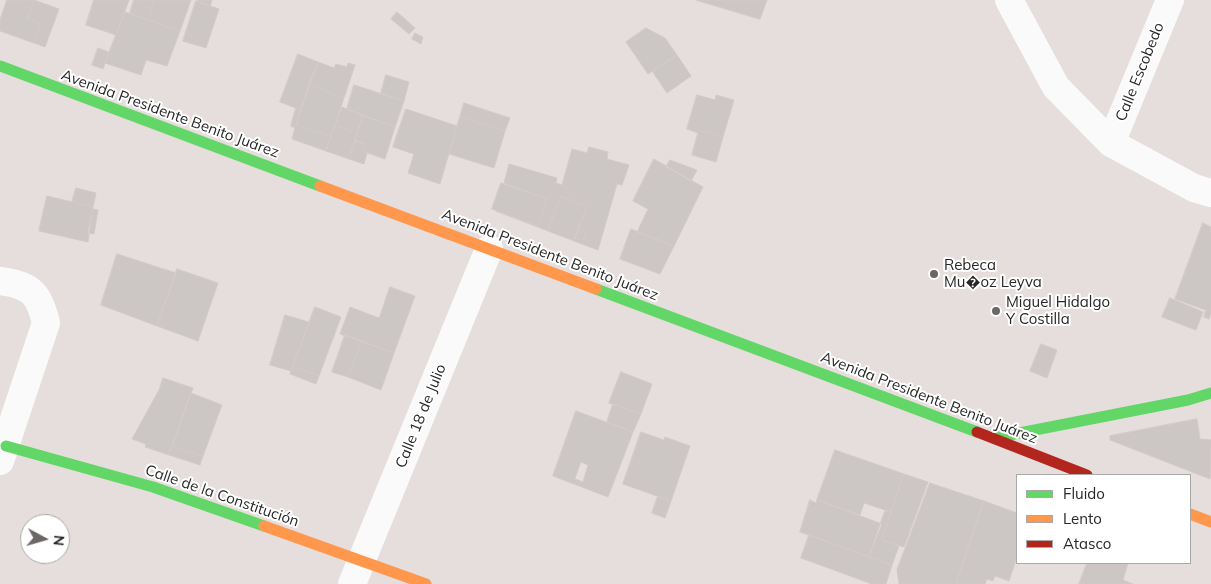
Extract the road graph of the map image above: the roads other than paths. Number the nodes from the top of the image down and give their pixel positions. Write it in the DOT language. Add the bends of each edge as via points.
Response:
graph roads {
  1 [pos="1009,0"];
  2 [pos="1170,0"];
  3 [pos="0,66"];
  4 [pos="1111,143"];
  5 [pos="1211,193"];
  6 [pos="489,248"];
  7 [pos="0,281"];
  8 [pos="1211,393"];
  9 [pos="994,438"];
  10 [pos="3,453"];
  11 [pos="1084,474"];
  12 [pos="1191,514"];
  13 [pos="1211,522"];
  14 [pos="357,572"];
  15 [pos="426,584"];
  1 -- 4 [label="street" via="1056,87"];
  2 -- 4 [label="street, Calle Escobedo"];
  3 -- 6 [label="street, Avenida Presidente Benito Juárez"];
  4 -- 5 [label="street" via="1194,188"];
  6 -- 9 [label="street, Avenida Presidente Benito Juárez"];
  6 -- 14 [label="street, Calle 18 de Julio"];
  7 -- 10 [label="street" via="19,283 41,300 46,323"];
  8 -- 9 [label="street"];
  9 -- 11 [label="street, Avenida Presidente Benito Juárez"];
  10 -- 14 [label="street, Calle de la Constitución" via="153,487"];
  12 -- 13 [label="street"];
  14 -- 15 [label="street, Calle de la Constitución"];
}
